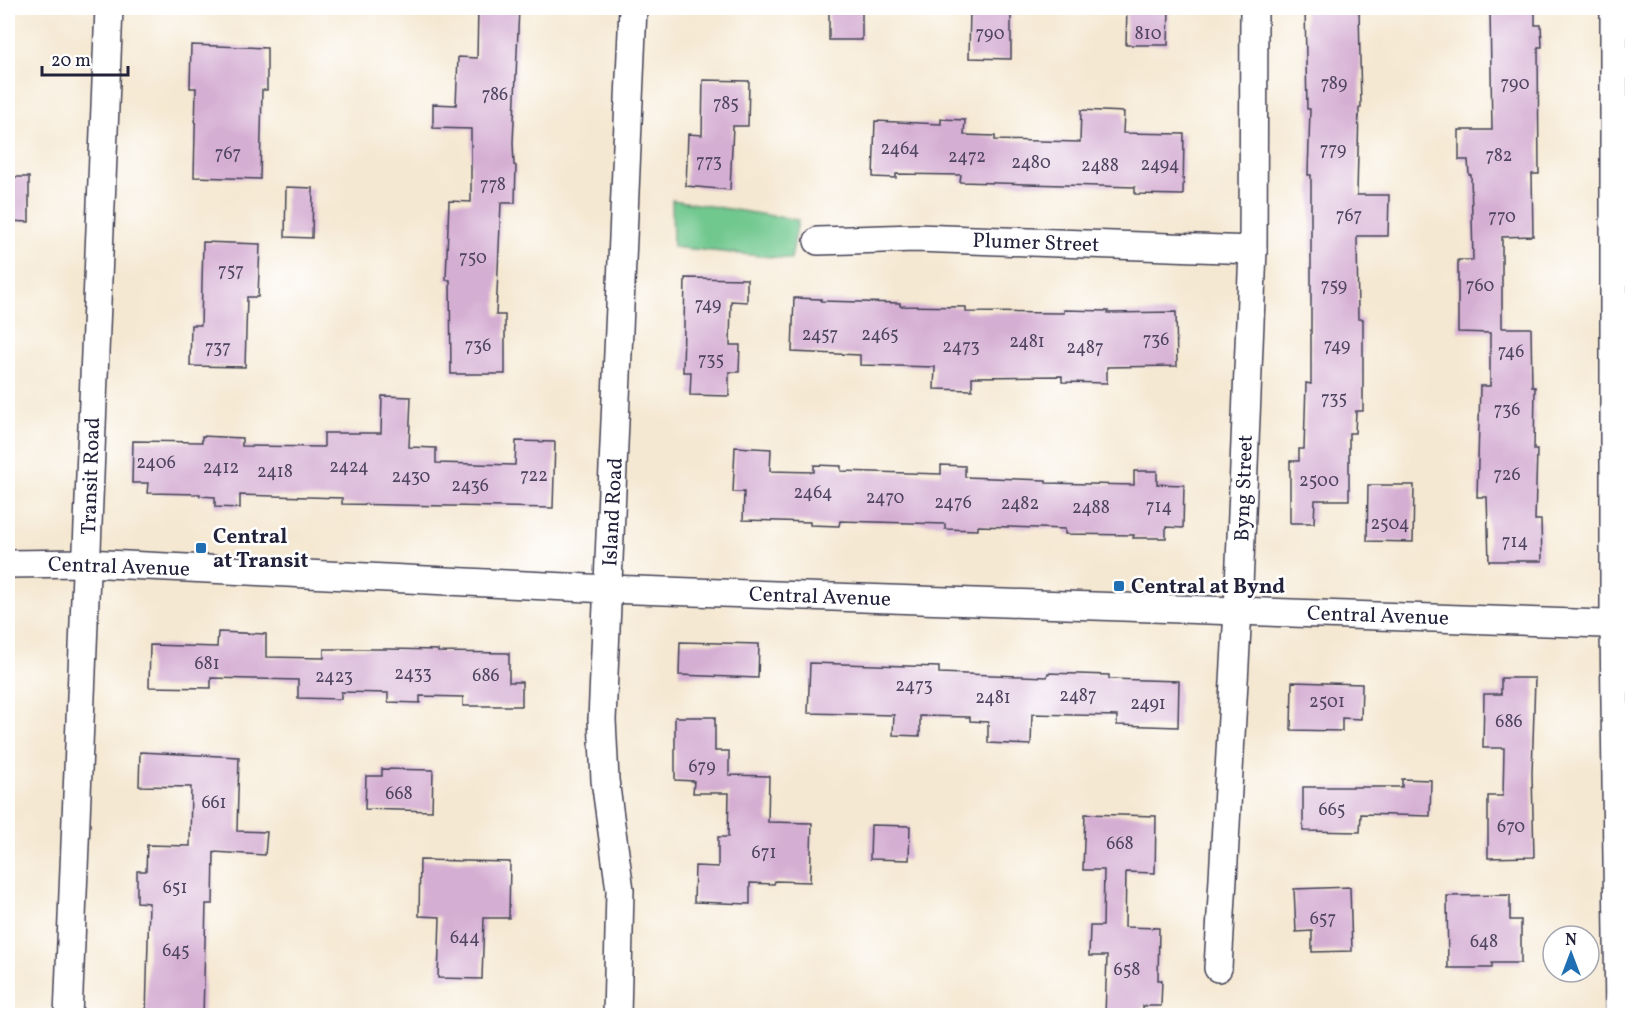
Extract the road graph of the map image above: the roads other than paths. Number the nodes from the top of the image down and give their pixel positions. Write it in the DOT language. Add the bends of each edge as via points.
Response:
graph roads {
  1 [pos="109,8"];
  2 [pos="633,8"];
  3 [pos="1254,8"];
  4 [pos="1614,8"];
  5 [pos="818,241"];
  6 [pos="1253,250"];
  7 [pos="86,563"];
  8 [pos="8,564"];
  9 [pos="608,589"];
  10 [pos="1238,610"];
  11 [pos="1623,624"];
  12 [pos="1218,968"];
  13 [pos="68,1016"];
  14 [pos="617,1016"];
  15 [pos="1618,1016"];
  1 -- 7 [label="street, Transit Road"];
  2 -- 9 [label="street, Island Road"];
  3 -- 6 [label="street, Byng Street"];
  4 -- 11 [label="street"];
  5 -- 6 [label="street, Plumer Street" via="916,238"];
  6 -- 10 [label="street, Byng Street"];
  7 -- 8 [label="street, Central Avenue"];
  7 -- 9 [label="street, Central Avenue"];
  7 -- 13 [label="street, Transit Road"];
  9 -- 10 [label="street, Central Avenue"];
  9 -- 14 [label="street, Island Road" via="602,720 605,780 620,890"];
  10 -- 11 [label="street, Central Avenue"];
  10 -- 12 [label="street, Byng Street"];
  11 -- 15 [label="street"];
}
